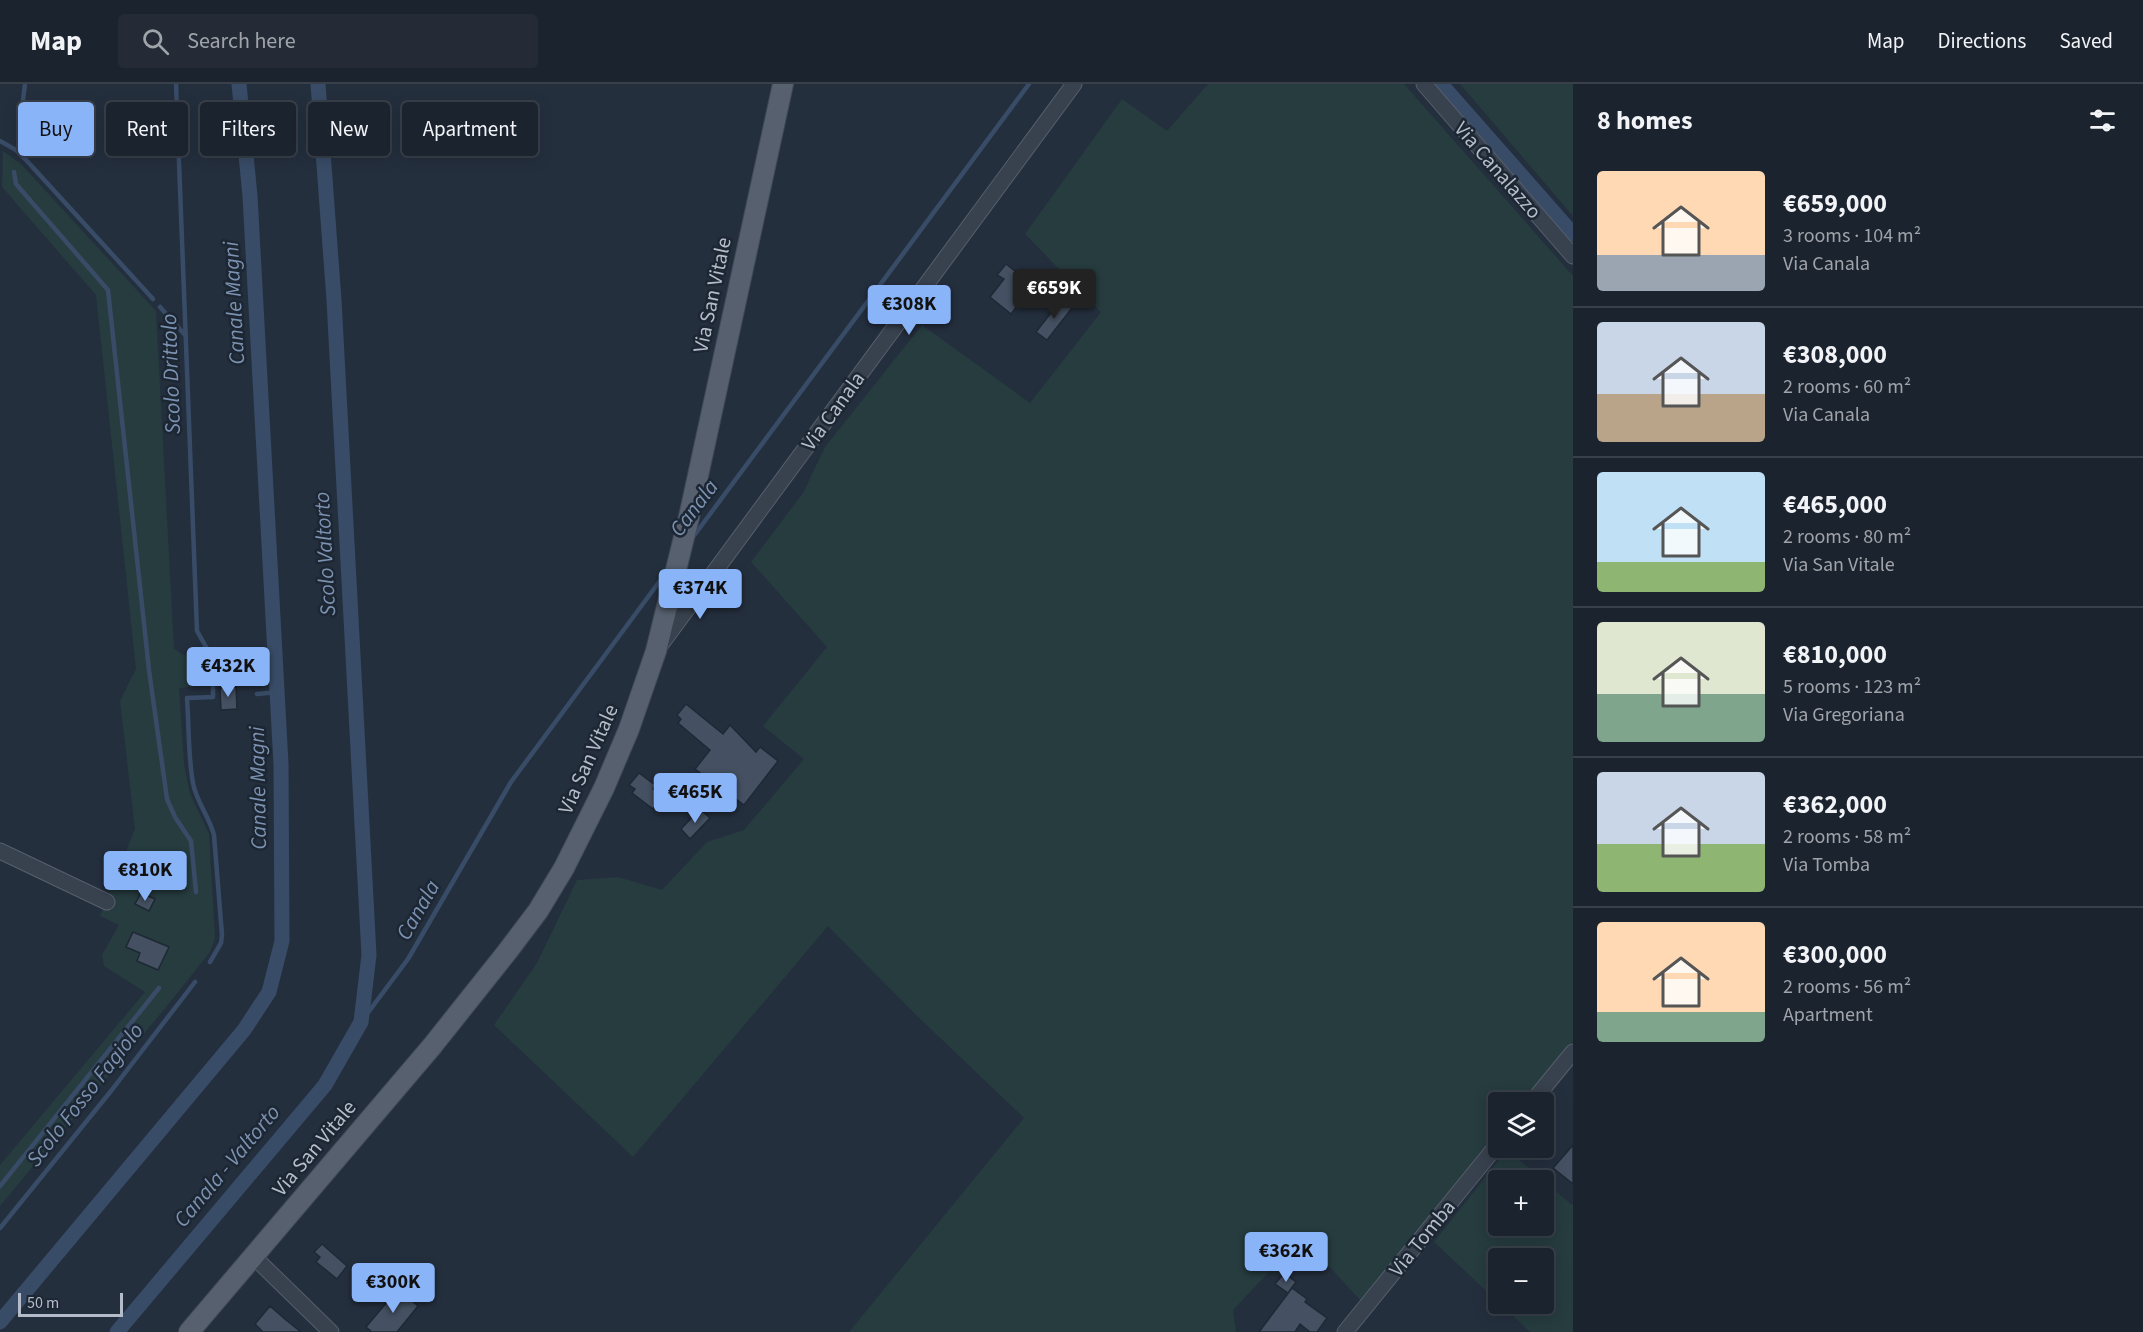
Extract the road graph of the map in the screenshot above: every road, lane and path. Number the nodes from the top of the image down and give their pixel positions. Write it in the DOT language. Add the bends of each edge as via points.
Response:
graph roads {
  1 [pos="783,84"];
  2 [pos="1074,84"];
  3 [pos="1424,84"];
  4 [pos="1573,256"];
  5 [pos="656,651"];
  6 [pos="0,851"];
  7 [pos="107,902"];
  8 [pos="1573,1052"];
  9 [pos="1540,1092"];
  10 [pos="1488,1156"];
  11 [pos="253,1256"];
  12 [pos="189,1332"];
  13 [pos="331,1332"];
  14 [pos="1345,1332"];
  1 -- 5 [label="main road, Via San Vitale"];
  2 -- 5 [label="street, Via Canala"];
  3 -- 4 [label="street, Via Canalazzo"];
  5 -- 11 [label="main road, Via San Vitale" via="604,788 538,911 433,1046"];
  6 -- 7 [label="street"];
  8 -- 9 [label="street"];
  10 -- 14 [label="street, Via Tomba"];
  11 -- 12 [label="main road, Via San Vitale"];
  11 -- 13 [label="street"];
}
